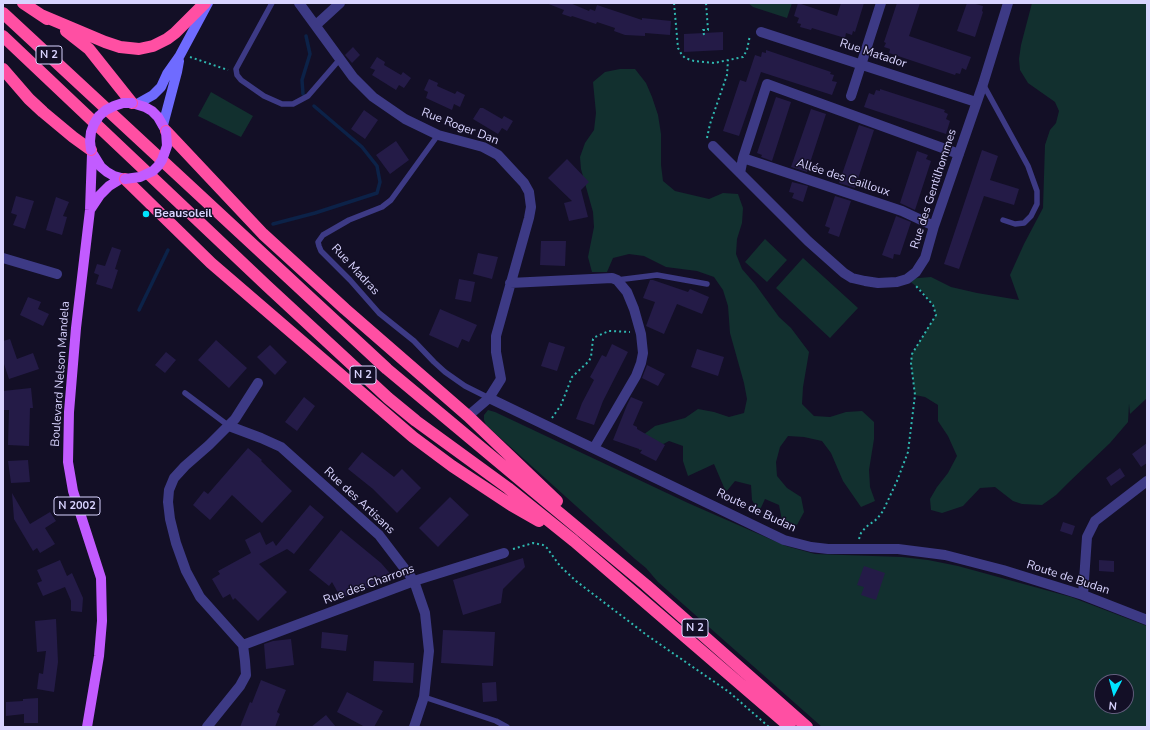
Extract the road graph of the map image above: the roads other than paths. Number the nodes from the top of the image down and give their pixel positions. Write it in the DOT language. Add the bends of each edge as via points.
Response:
graph roads {
  1 [pos="23,3"];
  2 [pos="205,3"];
  3 [pos="208,3"];
  4 [pos="272,3"];
  5 [pos="299,3"];
  6 [pos="340,3"];
  7 [pos="881,3"];
  8 [pos="1008,3"];
  9 [pos="3,13"];
  10 [pos="41,15"];
  11 [pos="316,25"];
  12 [pos="761,32"];
  13 [pos="3,36"];
  14 [pos="180,55"];
  15 [pos="340,59"];
  16 [pos="862,64"];
  17 [pos="3,69"];
  18 [pos="983,84"];
  19 [pos="851,96"];
  20 [pos="976,102"];
  21 [pos="134,103"];
  22 [pos="164,128"];
  23 [pos="438,135"];
  24 [pos="713,146"];
  25 [pos="92,152"];
  26 [pos="959,154"];
  27 [pos="743,158"];
  28 [pos="740,173"];
  29 [pos="123,179"];
  30 [pos="90,210"];
  31 [pos="1003,220"];
  32 [pos="934,226"];
  33 [pos="3,258"];
  34 [pos="57,274"];
  35 [pos="617,280"];
  36 [pos="510,282"];
  37 [pos="707,284"];
  38 [pos="258,383"];
  39 [pos="184,393"];
  40 [pos="489,398"];
  41 [pos="468,416"];
  42 [pos="229,426"];
  43 [pos="594,448"];
  44 [pos="1147,481"];
  45 [pos="582,531"];
  46 [pos="574,541"];
  47 [pos="504,553"];
  48 [pos="414,581"];
  49 [pos="1082,595"];
  50 [pos="1147,620"];
  51 [pos="243,645"];
  52 [pos="424,697"];
  53 [pos="87,727"];
  54 [pos="207,727"];
  55 [pos="414,727"];
  56 [pos="507,727"];
  57 [pos="790,727"];
  58 [pos="807,727"];
  1 -- 10 [label="highway"];
  2 -- 10 [label="highway" via="167,39 139,49 105,42"];
  3 -- 14 [label="street"];
  4 -- 15 [label="lane" via="236,69 241,80 264,96 282,104 293,104 308,96"];
  5 -- 11 [label="street, Rue Roger Dan"];
  6 -- 11 [label="street"];
  7 -- 16 [label="street"];
  8 -- 18 [label="street, Rue des Gentilhommes"];
  9 -- 45 [label="highway, N 2" via="387,369"];
  10 -- 21 [label="highway" via="85,45"];
  11 -- 15 [label="street, Rue Roger Dan"];
  12 -- 16 [label="street, Rue Matador"];
  13 -- 46 [label="highway, N 2" via="388,398"];
  14 -- 21 [label="street" via="158,91 147,99"];
  14 -- 22 [label="street"];
  15 -- 23 [label="street, Rue Roger Dan" via="373,97 405,119"];
  16 -- 19 [label="street"];
  16 -- 20 [label="street, Rue Matador"];
  17 -- 25 [label="highway" via="43,112"];
  18 -- 20 [label="street, Rue des Gentilhommes"];
  18 -- 31 [label="lane" via="1028,166 1037,191 1037,204 1024,223 1015,224"];
  20 -- 26 [label="street, Rue des Gentilhommes"];
  21 -- 22 [label="main road" via="152,111"];
  21 -- 25 [label="main road, bridge" via="114,106 99,116 91,132"];
  22 -- 29 [label="main road, bridge" via="167,146 158,166 140,177"];
  22 -- 41 [label="highway" via="263,234"];
  23 -- 36 [label="street, Rue Roger Dan" via="483,147 498,155 524,183 531,206"];
  23 -- 40 [label="lane, Rue Madras" via="391,200 382,207 349,220 323,235 318,242 321,251 379,313 408,336 445,372"];
  24 -- 28 [label="street"];
  25 -- 29 [label="main road" via="101,167"];
  25 -- 30 [label="main road, Boulevard Nelson Mandela / N 2002"];
  26 -- 27 [label="street" via="767,84"];
  26 -- 32 [label="street, Rue des Gentilhommes"];
  27 -- 28 [label="street"];
  27 -- 32 [label="street, Allée des Cailloux" via="902,211"];
  28 -- 32 [label="street, Rue des Gentilhommes" via="808,241 852,278 878,283 907,279 916,272 925,258"];
  29 -- 30 [label="main road, Boulevard Nelson Mandela / N 2002" via="109,186"];
  29 -- 46 [label="highway" via="211,263 413,437 511,505"];
  30 -- 53 [label="main road, Boulevard Nelson Mandela / N 2002" via="76,328 68,462 73,491 100,578 102,621"];
  33 -- 34 [label="street"];
  35 -- 36 [label="street" via="605,278"];
  35 -- 37 [label="lane" via="657,275"];
  35 -- 43 [label="street" via="630,298 641,334 643,353 639,370"];
  36 -- 40 [label="street, Rue Roger Dan" via="496,336 501,379"];
  38 -- 42 [label="street"];
  39 -- 42 [label="lane"];
  40 -- 41 [label="street"];
  40 -- 43 [label="street, Route de Budan"];
  41 -- 45 [label="highway" via="569,512"];
  42 -- 48 [label="street, Rue des Artisans" via="281,447 379,535"];
  42 -- 51 [label="street" via="174,478 168,502 176,543 186,571 200,597"];
  43 -- 49 [label="street, Route de Budan" via="784,540 828,549 898,548 945,555"];
  44 -- 49 [label="street" via="1095,521 1087,537"];
  45 -- 58 [label="highway, N 2"];
  46 -- 57 [label="highway, N 2"];
  47 -- 48 [label="street, Rue des Charrons"];
  48 -- 51 [label="street, Rue des Charrons"];
  48 -- 52 [label="street, Rue des Artisans" via="425,614 428,633 429,651"];
  49 -- 50 [label="street, Route de Budan"];
  51 -- 54 [label="street" via="246,675"];
  52 -- 55 [label="street, Rue des Artisans"];
  52 -- 56 [label="lane"];
}
